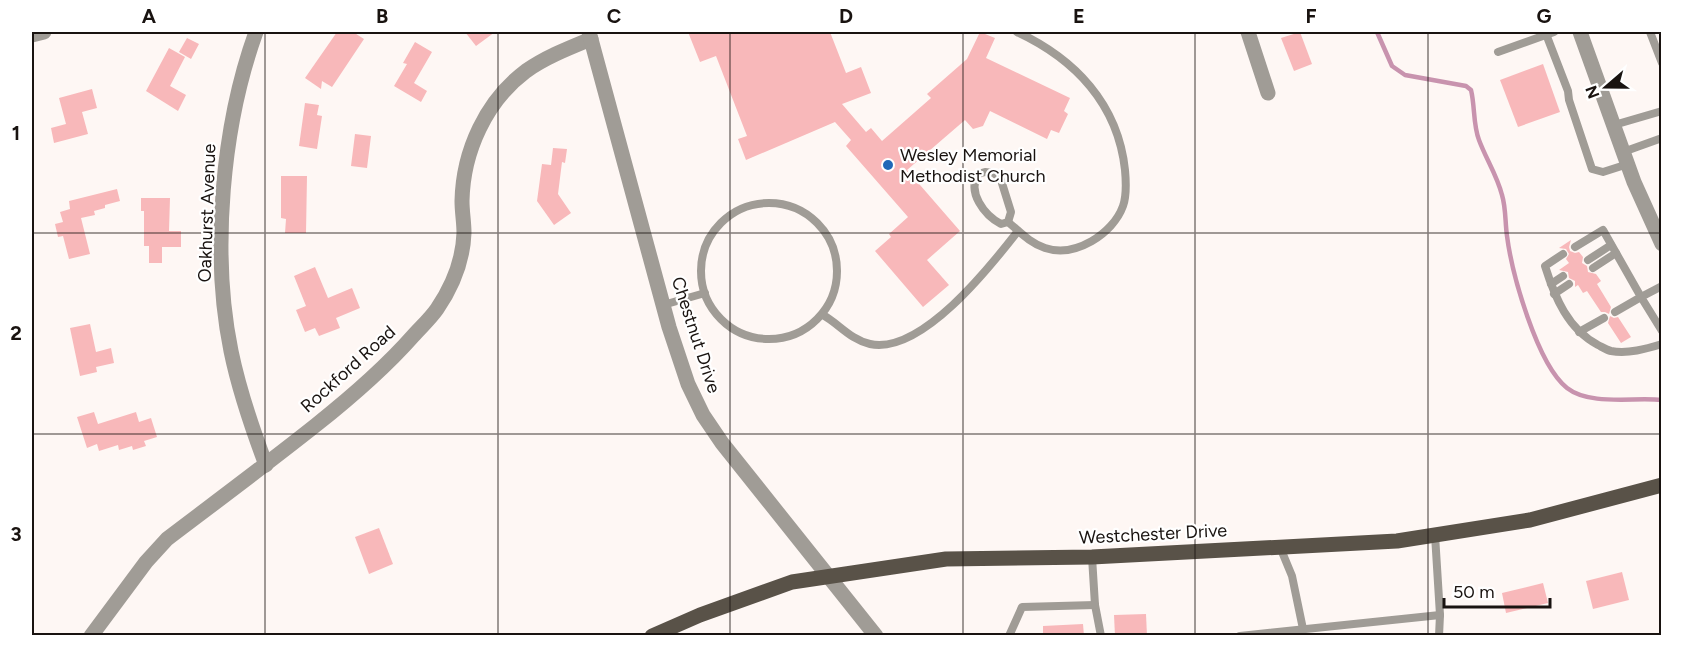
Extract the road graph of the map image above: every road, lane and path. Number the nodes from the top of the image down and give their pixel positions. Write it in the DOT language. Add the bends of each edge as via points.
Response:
graph roads {
  1 [pos="44,32"];
  2 [pos="255,32"];
  3 [pos="1017,32"];
  4 [pos="1248,32"];
  5 [pos="1580,32"];
  6 [pos="1650,32"];
  7 [pos="1550,33"];
  8 [pos="32,34"];
  9 [pos="590,35"];
  10 [pos="1498,52"];
  11 [pos="1662,63"];
  12 [pos="1268,93"];
  13 [pos="1662,111"];
  14 [pos="1614,125"];
  15 [pos="1662,138"];
  16 [pos="1625,158"];
  17 [pos="1008,222"];
  18 [pos="1018,231"];
  19 [pos="1662,244"];
  20 [pos="1575,247"];
  21 [pos="1614,249"];
  22 [pos="1563,254"];
  23 [pos="1590,264"];
  24 [pos="1563,276"];
  25 [pos="1551,284"];
  26 [pos="1569,284"];
  27 [pos="1662,286"];
  28 [pos="705,292"];
  29 [pos="1554,294"];
  30 [pos="1641,297"];
  31 [pos="663,305"];
  32 [pos="1615,312"];
  33 [pos="823,315"];
  34 [pos="1604,318"];
  35 [pos="1662,331"];
  36 [pos="1579,332"];
  37 [pos="1662,344"];
  38 [pos="266,465"];
  39 [pos="1662,485"];
  40 [pos="1435,535"];
  41 [pos="1280,547"];
  42 [pos="1092,558"];
  43 [pos="830,576"];
  44 [pos="1095,604"];
  45 [pos="1440,615"];
  46 [pos="1303,629"];
  47 [pos="1282,633"];
  48 [pos="1440,635"];
  49 [pos="91,636"];
  50 [pos="652,636"];
  51 [pos="876,636"];
  52 [pos="1009,636"];
  53 [pos="1101,636"];
  54 [pos="1240,636"];
  1 -- 8 [label="street"];
  2 -- 38 [label="street, Oakhurst Avenue" via="244,62 228,143 223,277 231,351"];
  3 -- 18 [label="lane" via="1058,55 1100,97 1124,159 1126,185 1124,205 1115,222 1095,239 1072,249 1047,249"];
  4 -- 12 [label="street"];
  5 -- 14 [label="street"];
  6 -- 11 [label="lane"];
  7 -- 10 [label="lane"];
  7 -- 16 [label="lane" via="1592,169 1603,172"];
  9 -- 31 [label="street, Chestnut Drive"];
  9 -- 38 [label="street, Rockford Road" via="526,71 501,94 484,119 464,173 460,258 451,285 436,310 388,364"];
  13 -- 14 [label="lane"];
  14 -- 16 [label="street"];
  15 -- 16 [label="lane"];
  16 -- 19 [label="street"];
  17 -- 17 [label="lane" via="1011,212 1001,180 994,173 978,174 974,182 978,201 995,221"];
  17 -- 18 [label="lane"];
  18 -- 33 [label="lane" via="967,292 904,341 870,344 851,336"];
  20 -- 21 [label="lane" via="1603,230"];
  21 -- 23 [label="lane"];
  21 -- 30 [label="lane"];
  22 -- 25 [label="lane" via="1545,266"];
  24 -- 25 [label="lane"];
  25 -- 29 [label="lane"];
  26 -- 29 [label="lane"];
  27 -- 30 [label="lane"];
  28 -- 31 [label="lane"];
  28 -- 33 [label="lane" via="711,308 725,324 744,336 765,340 787,338 807,329"];
  28 -- 33 [label="lane" via="701,266 706,244 718,226 750,205 782,204 804,212 822,227 835,252 838,271 834,294"];
  29 -- 36 [label="lane"];
  30 -- 32 [label="lane"];
  30 -- 35 [label="lane"];
  31 -- 43 [label="street, Chestnut Drive" via="688,384 703,415"];
  34 -- 36 [label="lane"];
  36 -- 37 [label="lane" via="1610,351 1641,351"];
  38 -- 49 [label="street, Rockford Road" via="168,539"];
  39 -- 40 [label="main road, Westchester Drive" via="1530,520"];
  40 -- 41 [label="main road, Westchester Drive" via="1397,541"];
  40 -- 45 [label="lane"];
  41 -- 42 [label="main road, Westchester Drive"];
  41 -- 46 [label="lane" via="1292,576"];
  42 -- 43 [label="main road, Westchester Drive" via="946,559"];
  42 -- 44 [label="lane"];
  43 -- 50 [label="main road, Westchester Drive" via="792,582"];
  43 -- 51 [label="street, Chestnut Drive"];
  44 -- 52 [label="lane" via="1022,607"];
  44 -- 53 [label="lane"];
  45 -- 46 [label="lane"];
  45 -- 48 [label="lane"];
  46 -- 47 [label="lane"];
  47 -- 54 [label="lane"];
}
